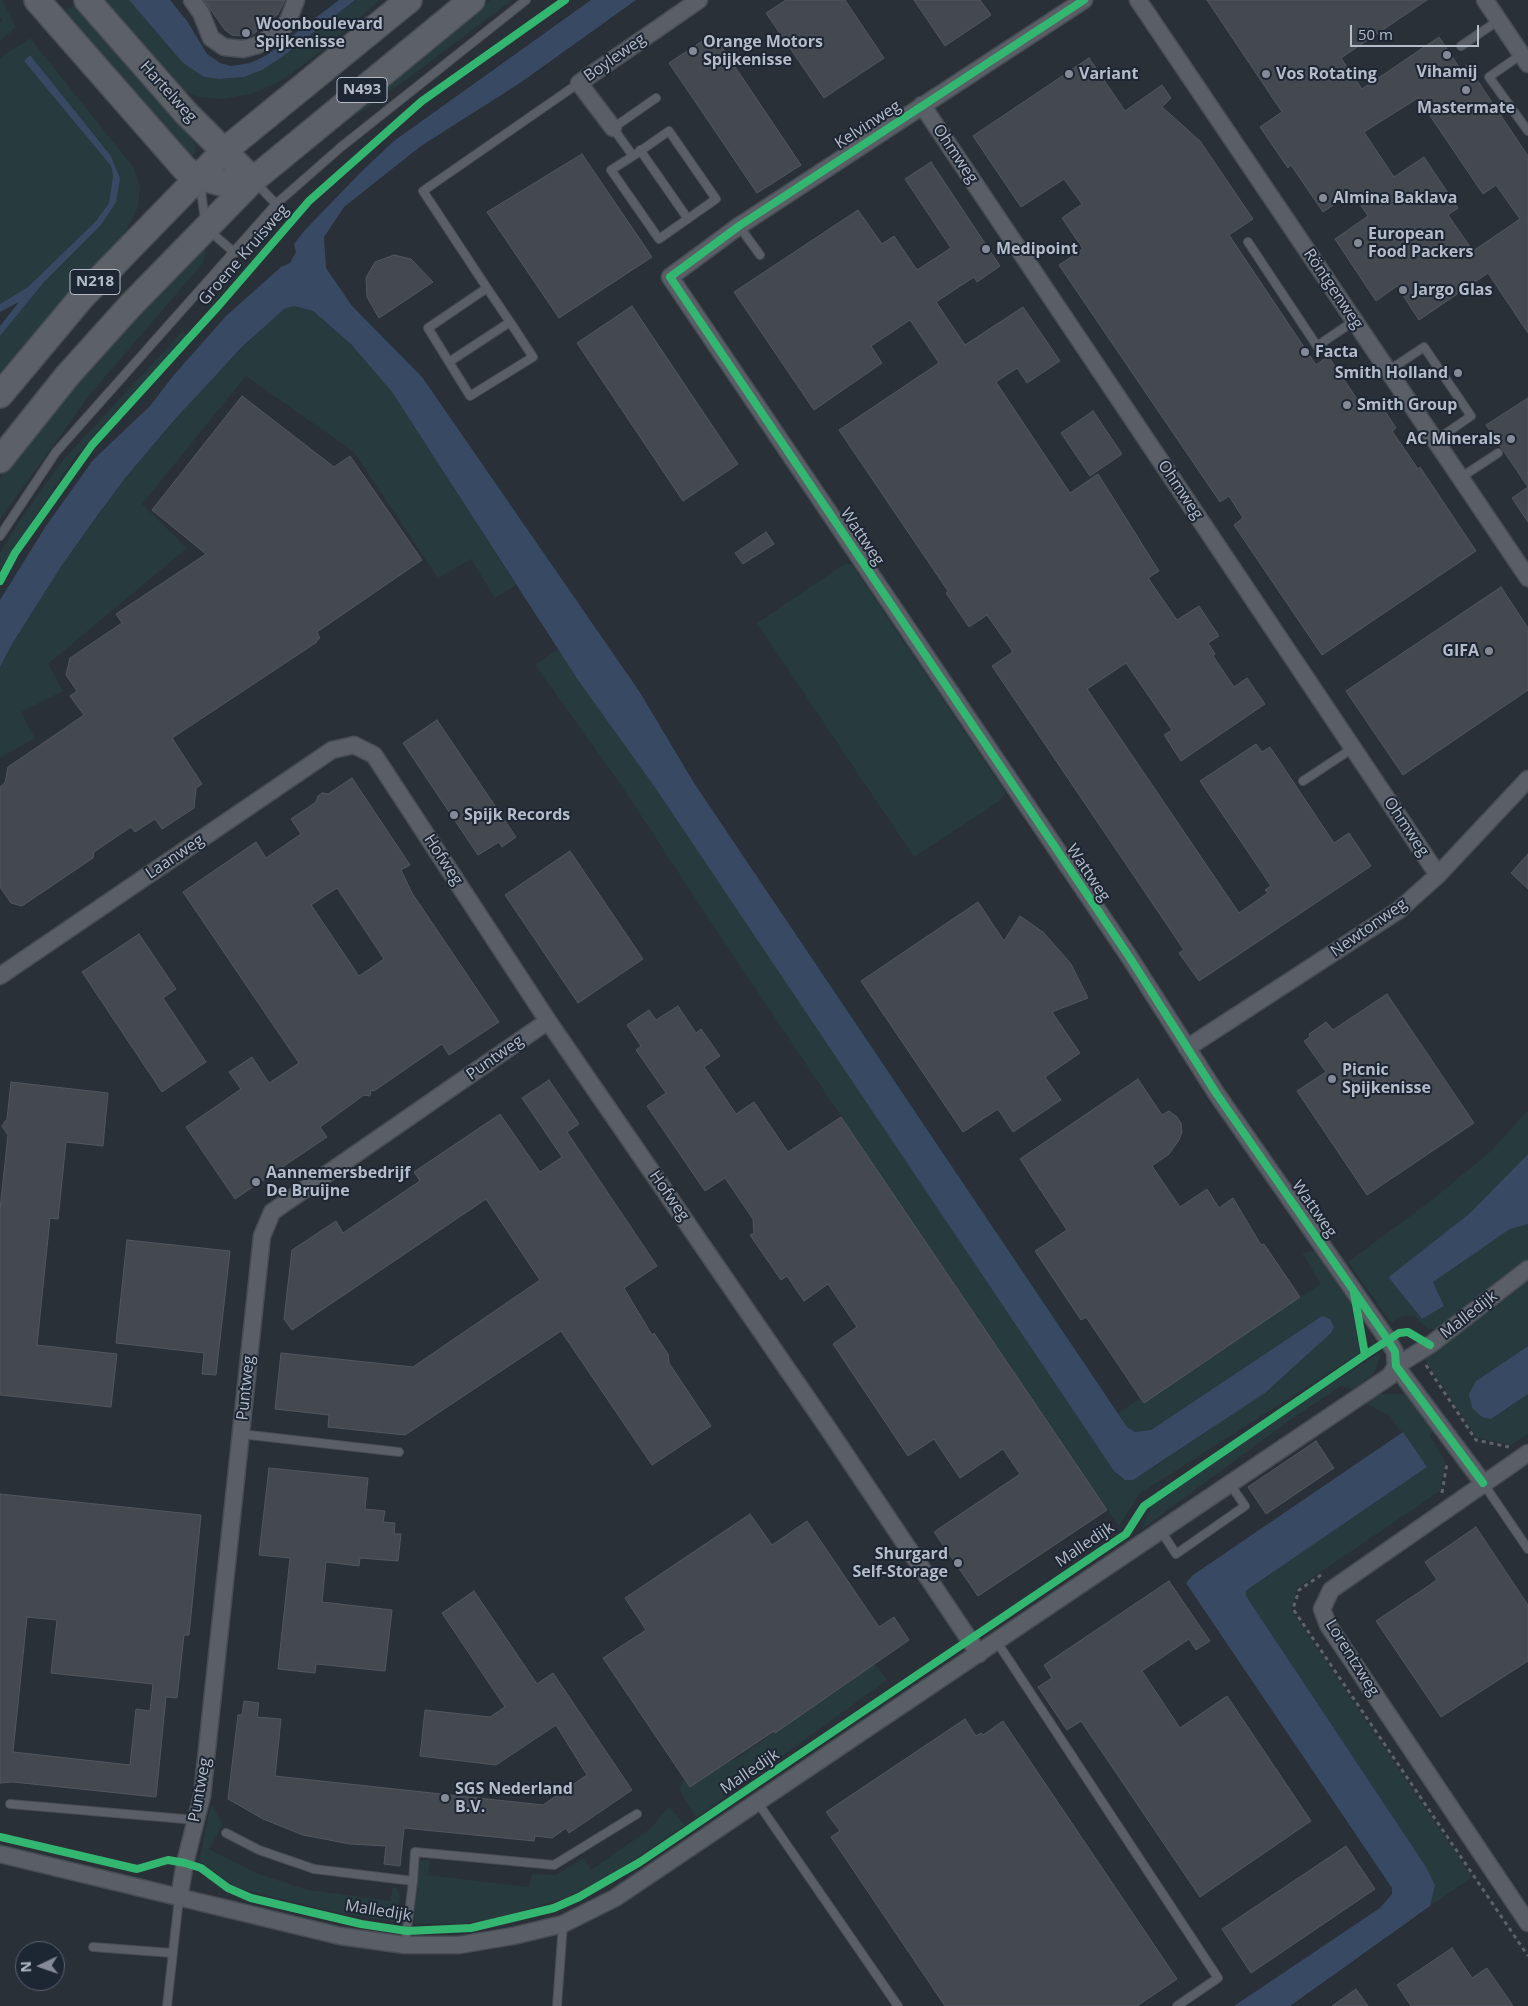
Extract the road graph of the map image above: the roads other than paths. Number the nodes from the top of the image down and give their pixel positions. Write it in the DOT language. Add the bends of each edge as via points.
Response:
graph roads {
  1 [pos="37,0"];
  2 [pos="87,0"];
  3 [pos="192,0"];
  4 [pos="296,0"];
  5 [pos="409,0"];
  6 [pos="472,0"];
  7 [pos="526,0"];
  8 [pos="699,0"];
  9 [pos="1084,0"];
  10 [pos="1138,0"];
  11 [pos="1485,0"];
  12 [pos="1499,20"];
  13 [pos="1461,46"];
  14 [pos="1525,59"];
  15 [pos="578,83"];
  16 [pos="656,98"];
  17 [pos="922,105"];
  18 [pos="613,128"];
  19 [pos="1528,132"];
  20 [pos="640,150"];
  21 [pos="224,151"];
  22 [pos="633,156"];
  23 [pos="199,177"];
  24 [pos="253,180"];
  25 [pos="276,204"];
  26 [pos="688,219"];
  27 [pos="739,226"];
  28 [pos="206,228"];
  29 [pos="1248,242"];
  30 [pos="235,253"];
  31 [pos="760,255"];
  32 [pos="670,277"];
  33 [pos="487,288"];
  34 [pos="1354,321"];
  35 [pos="510,322"];
  36 [pos="449,362"];
  37 [pos="1388,371"];
  38 [pos="0,395"];
  39 [pos="1435,441"];
  40 [pos="1498,453"];
  41 [pos="0,460"];
  42 [pos="1460,478"];
  43 [pos="0,536"];
  44 [pos="1528,578"];
  45 [pos="354,745"];
  46 [pos="1353,748"];
  47 [pos="1528,779"];
  48 [pos="1303,781"];
  49 [pos="1438,875"];
  50 [pos="0,976"];
  51 [pos="548,1021"];
  52 [pos="1187,1048"];
  53 [pos="1528,1269"];
  54 [pos="1396,1366"];
  55 [pos="241,1434"];
  56 [pos="399,1452"];
  57 [pos="1528,1453"];
  58 [pos="1483,1483"];
  59 [pos="1230,1484"];
  60 [pos="1161,1531"];
  61 [pos="1528,1549"];
  62 [pos="997,1642"];
  63 [pos="979,1654"];
  64 [pos="758,1802"];
  65 [pos="10,1804"];
  66 [pos="637,1814"];
  67 [pos="196,1820"];
  68 [pos="226,1833"];
  69 [pos="0,1854"];
  70 [pos="413,1881"];
  71 [pos="179,1898"];
  72 [pos="1528,1923"];
  73 [pos="563,1924"];
  74 [pos="405,1945"];
  75 [pos="93,1947"];
  76 [pos="172,1953"];
  77 [pos="167,2006"];
  78 [pos="557,2006"];
  79 [pos="898,2006"];
  80 [pos="1177,2006"];
  1 -- 23 [label="main road" via="164,147 185,169"];
  2 -- 21 [label="main road, Hartelweg" via="186,113"];
  3 -- 4 [label="street" via="211,38 217,44 234,49 258,45 283,28"];
  5 -- 21 [label="main road, N493"];
  6 -- 24 [label="main road, N493"];
  7 -- 25 [label="lane" via="340,147"];
  8 -- 15 [label="street, Boyleweg"];
  9 -- 17 [label="street, Kelvinweg"];
  10 -- 34 [label="street, Röntgenweg"];
  11 -- 12 [label="street"];
  12 -- 13 [label="lane"];
  12 -- 14 [label="street"];
  14 -- 19 [label="lane" via="1489,77"];
  15 -- 18 [label="street, Boyleweg"];
  15 -- 33 [label="lane" via="423,191"];
  16 -- 18 [label="lane"];
  17 -- 27 [label="street, Kelvinweg"];
  17 -- 46 [label="street, Ohmweg"];
  18 -- 22 [label="lane"];
  20 -- 22 [label="lane"];
  20 -- 26 [label="lane"];
  20 -- 26 [label="lane" via="668,131 716,199"];
  21 -- 23 [label="main road, N493"];
  21 -- 24 [label="main road, Hartelweg"];
  22 -- 26 [label="lane" via="611,170 659,239"];
  23 -- 24 [label="main road" via="221,183"];
  23 -- 28 [label="lane"];
  23 -- 38 [label="main road, N218" via="82,296"];
  24 -- 25 [label="lane, Hartelweg"];
  24 -- 28 [label="main road, N218"];
  25 -- 30 [label="lane"];
  27 -- 31 [label="lane"];
  27 -- 32 [label="street, Kelvinweg"];
  28 -- 30 [label="lane"];
  28 -- 41 [label="main road, N218" via="67,376"];
  29 -- 34 [label="lane" via="1317,346"];
  30 -- 43 [label="lane" via="142,352 56,452"];
  32 -- 52 [label="street, Wattweg" via="1130,958"];
  33 -- 35 [label="lane"];
  33 -- 36 [label="lane" via="428,328"];
  34 -- 37 [label="street, Röntgenweg"];
  35 -- 36 [label="lane"];
  35 -- 36 [label="lane" via="533,357 470,396"];
  37 -- 39 [label="street, Röntgenweg"];
  37 -- 39 [label="lane" via="1424,347 1471,416"];
  39 -- 42 [label="street, Röntgenweg"];
  40 -- 42 [label="lane"];
  42 -- 44 [label="street, Röntgenweg"];
  45 -- 50 [label="street, Laanweg" via="332,750"];
  45 -- 51 [label="street, Hofweg" via="374,755"];
  46 -- 48 [label="lane"];
  46 -- 49 [label="street, Ohmweg"];
  47 -- 49 [label="street, Newtonweg"];
  49 -- 52 [label="street, Newtonweg" via="1399,910"];
  51 -- 55 [label="street, Puntweg" via="272,1212 262,1236"];
  51 -- 63 [label="street, Hofweg" via="828,1426"];
  52 -- 54 [label="street, Wattweg" via="1388,1340 1395,1352"];
  53 -- 54 [label="street, Malledijk" via="1430,1345"];
  54 -- 58 [label="street, Wattweg"];
  54 -- 59 [label="street, Malledijk" via="1390,1376"];
  55 -- 56 [label="lane"];
  55 -- 67 [label="street, Puntweg" via="202,1796"];
  57 -- 58 [label="street, Lorentzweg"];
  58 -- 61 [label="lane"];
  58 -- 72 [label="street, Lorentzweg" via="1331,1590 1322,1609 1328,1625"];
  59 -- 60 [label="street, Malledijk"];
  59 -- 60 [label="lane" via="1246,1506 1176,1554"];
  60 -- 62 [label="street, Malledijk"];
  62 -- 63 [label="street, Malledijk"];
  62 -- 80 [label="lane" via="1218,1978"];
  63 -- 64 [label="street, Malledijk"];
  64 -- 73 [label="street, Malledijk" via="615,1898"];
  64 -- 79 [label="lane"];
  65 -- 67 [label="lane"];
  66 -- 70 [label="lane" via="554,1865 416,1852"];
  67 -- 71 [label="street, Puntweg" via="184,1863"];
  68 -- 70 [label="lane" via="259,1850 314,1869"];
  69 -- 71 [label="street, Malledijk"];
  70 -- 74 [label="lane"];
  71 -- 74 [label="street, Malledijk" via="340,1936"];
  71 -- 76 [label="lane"];
  73 -- 74 [label="street, Malledijk" via="459,1945"];
  73 -- 78 [label="lane"];
  75 -- 76 [label="lane"];
  76 -- 77 [label="lane"];
}
